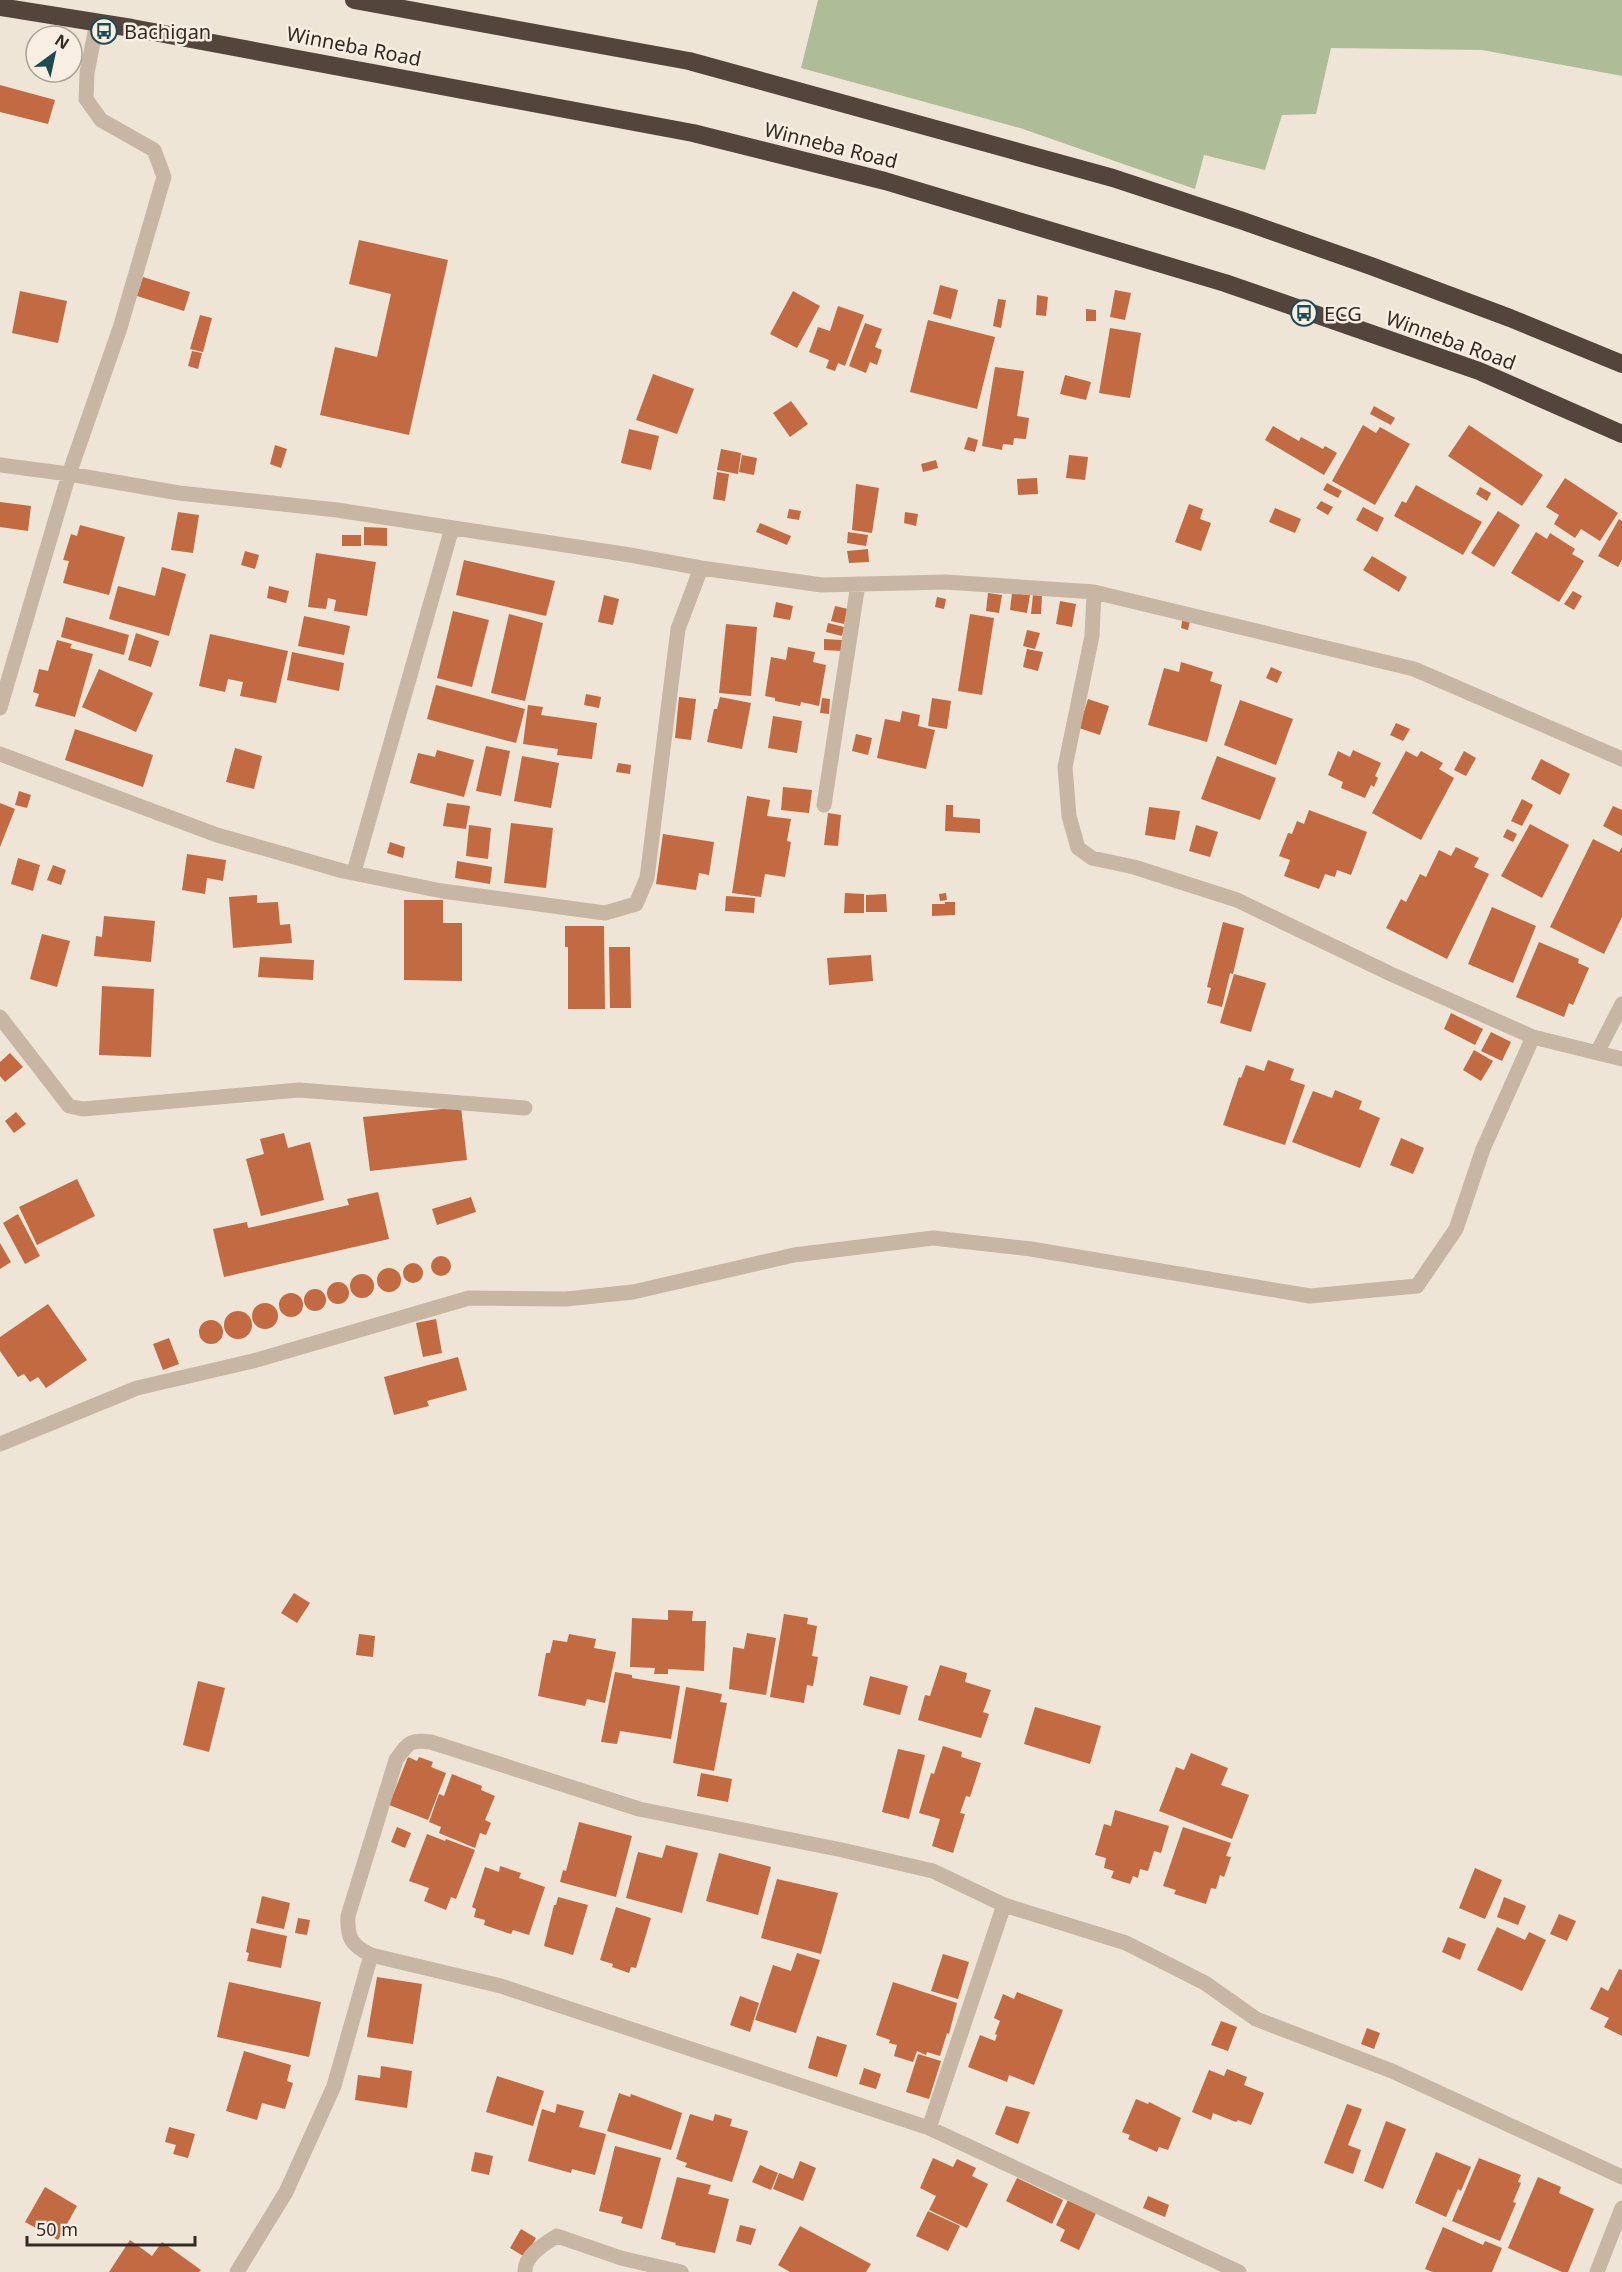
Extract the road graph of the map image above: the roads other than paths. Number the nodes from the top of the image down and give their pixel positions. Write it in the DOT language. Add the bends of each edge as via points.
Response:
graph roads {
  1 [pos="354,0"];
  2 [pos="0,7"];
  3 [pos="97,22"];
  4 [pos="1622,364"];
  5 [pos="1622,434"];
  6 [pos="0,465"];
  7 [pos="69,474"];
  8 [pos="452,528"];
  9 [pos="701,568"];
  10 [pos="858,584"];
  11 [pos="1094,592"];
  12 [pos="0,708"];
  13 [pos="0,754"];
  14 [pos="1622,759"];
  15 [pos="824,805"];
  16 [pos="354,872"];
  17 [pos="1622,1004"];
  18 [pos="0,1017"];
  19 [pos="1533,1037"];
  20 [pos="1598,1052"];
  21 [pos="1622,1059"];
  22 [pos="525,1108"];
  23 [pos="0,1444"];
  24 [pos="1004,1905"];
  25 [pos="372,1955"];
  26 [pos="929,2128"];
  27 [pos="1622,2177"];
  28 [pos="1622,2208"];
  29 [pos="237,2272"];
  30 [pos="525,2272"];
  31 [pos="681,2272"];
  32 [pos="1239,2272"];
  33 [pos="1597,2272"];
  1 -- 4 [label="highway, Winneba Road" via="689,61 1113,178 1371,266"];
  2 -- 3 [label="highway, Winneba Road"];
  3 -- 5 [label="highway, Winneba Road" via="693,133 885,181 1225,283 1479,371"];
  3 -- 7 [label="street" via="86,99 101,120 154,150 164,177 120,328"];
  6 -- 7 [label="street"];
  7 -- 8 [label="street" via="179,493 337,510"];
  7 -- 12 [label="street"];
  8 -- 9 [label="street"];
  8 -- 16 [label="street"];
  9 -- 10 [label="street" via="822,585"];
  9 -- 16 [label="street" via="678,629 646,878 636,904 605,913 442,891"];
  10 -- 11 [label="street" via="946,582"];
  10 -- 15 [label="street"];
  11 -- 14 [label="street" via="1414,669"];
  11 -- 19 [label="street" via="1092,636 1065,767 1069,816 1077,848 1092,858 1134,867 1237,900"];
  13 -- 16 [label="street" via="217,835"];
  17 -- 20 [label="street"];
  18 -- 22 [label="street" via="69,1106 83,1109 298,1090"];
  19 -- 20 [label="street"];
  19 -- 23 [label="street" via="1483,1149 1456,1229 1417,1286 1310,1296 1031,1249 933,1238 794,1255 633,1292 566,1299 470,1298 253,1361 137,1388"];
  20 -- 21 [label="street"];
  24 -- 25 [label="street" via="933,1871 639,1809 415,1740 406,1745 396,1760 348,1916 347,1934 358,1949"];
  24 -- 26 [label="street"];
  24 -- 27 [label="street" via="1126,1943 1205,1983 1256,2019 1392,2071"];
  25 -- 26 [label="street" via="501,1986"];
  25 -- 29 [label="street" via="334,2086 286,2193"];
  26 -- 32 [label="street"];
  28 -- 33 [label="street"];
  30 -- 31 [label="street" via="539,2247 557,2236 621,2258"];
}
